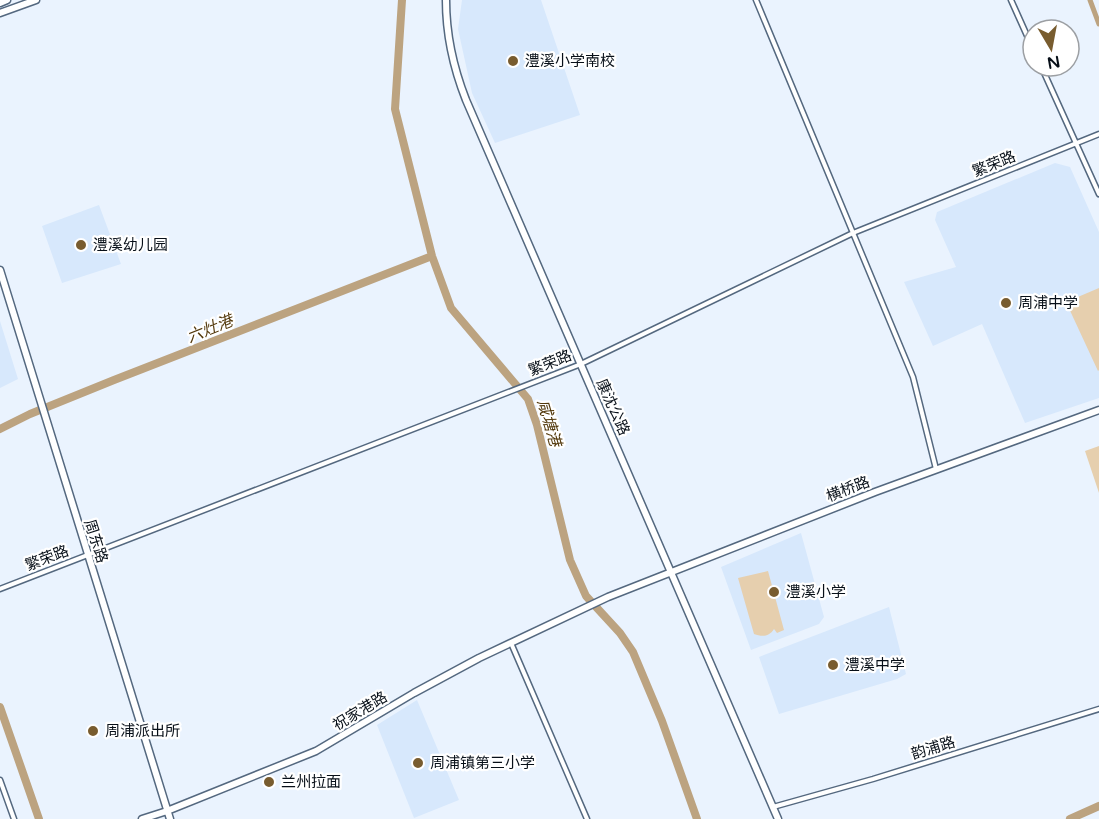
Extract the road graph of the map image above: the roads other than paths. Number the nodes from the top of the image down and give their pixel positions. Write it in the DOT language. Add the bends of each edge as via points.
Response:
graph roads {
  1 [pos="7,0"];
  2 [pos="36,0"];
  3 [pos="446,0"];
  4 [pos="756,0"];
  5 [pos="1011,0"];
  6 [pos="0,3"];
  7 [pos="0,13"];
  8 [pos="1021,22"];
  9 [pos="1046,78"];
  10 [pos="1099,134"];
  11 [pos="1076,143"];
  12 [pos="1099,194"];
  13 [pos="854,233"];
  14 [pos="0,270"];
  15 [pos="581,364"];
  16 [pos="1099,410"];
  17 [pos="936,471"];
  18 [pos="88,555"];
  19 [pos="671,571"];
  20 [pos="0,589"];
  21 [pos="584,607"];
  22 [pos="511,643"];
  23 [pos="1099,709"];
  24 [pos="0,780"];
  25 [pos="773,807"];
  26 [pos="167,811"];
  27 [pos="14,819"];
  28 [pos="142,819"];
  29 [pos="170,819"];
  30 [pos="587,819"];
  31 [pos="778,819"];
  1 -- 6 [label="street"];
  2 -- 7 [label="street"];
  3 -- 15 [label="street, 康沈公路" via="446,28 455,74"];
  4 -- 13 [label="street"];
  5 -- 8 [label="street"];
  9 -- 11 [label="street"];
  10 -- 11 [label="street, 繁荣路"];
  11 -- 12 [label="street"];
  11 -- 13 [label="street, 繁荣路"];
  13 -- 15 [label="street, 繁荣路"];
  13 -- 17 [label="street" via="913,377"];
  14 -- 18 [label="street, 周东路"];
  15 -- 18 [label="street, 繁荣路"];
  15 -- 19 [label="street, 康沈公路"];
  16 -- 17 [label="street, 横桥路"];
  17 -- 19 [label="street, 横桥路"];
  18 -- 20 [label="street, 繁荣路"];
  18 -- 26 [label="street, 周东路"];
  19 -- 21 [label="street, 横桥路"];
  19 -- 25 [label="street, 康沈公路"];
  21 -- 22 [label="street, 祝家港路"];
  22 -- 26 [label="street, 祝家港路" via="414,693 316,751"];
  22 -- 30 [label="street"];
  23 -- 25 [label="street, 韵浦路"];
  24 -- 27 [label="street"];
  25 -- 31 [label="street, 康沈公路"];
  26 -- 28 [label="street, 祝家港路"];
  26 -- 29 [label="street, 周东路"];
}
